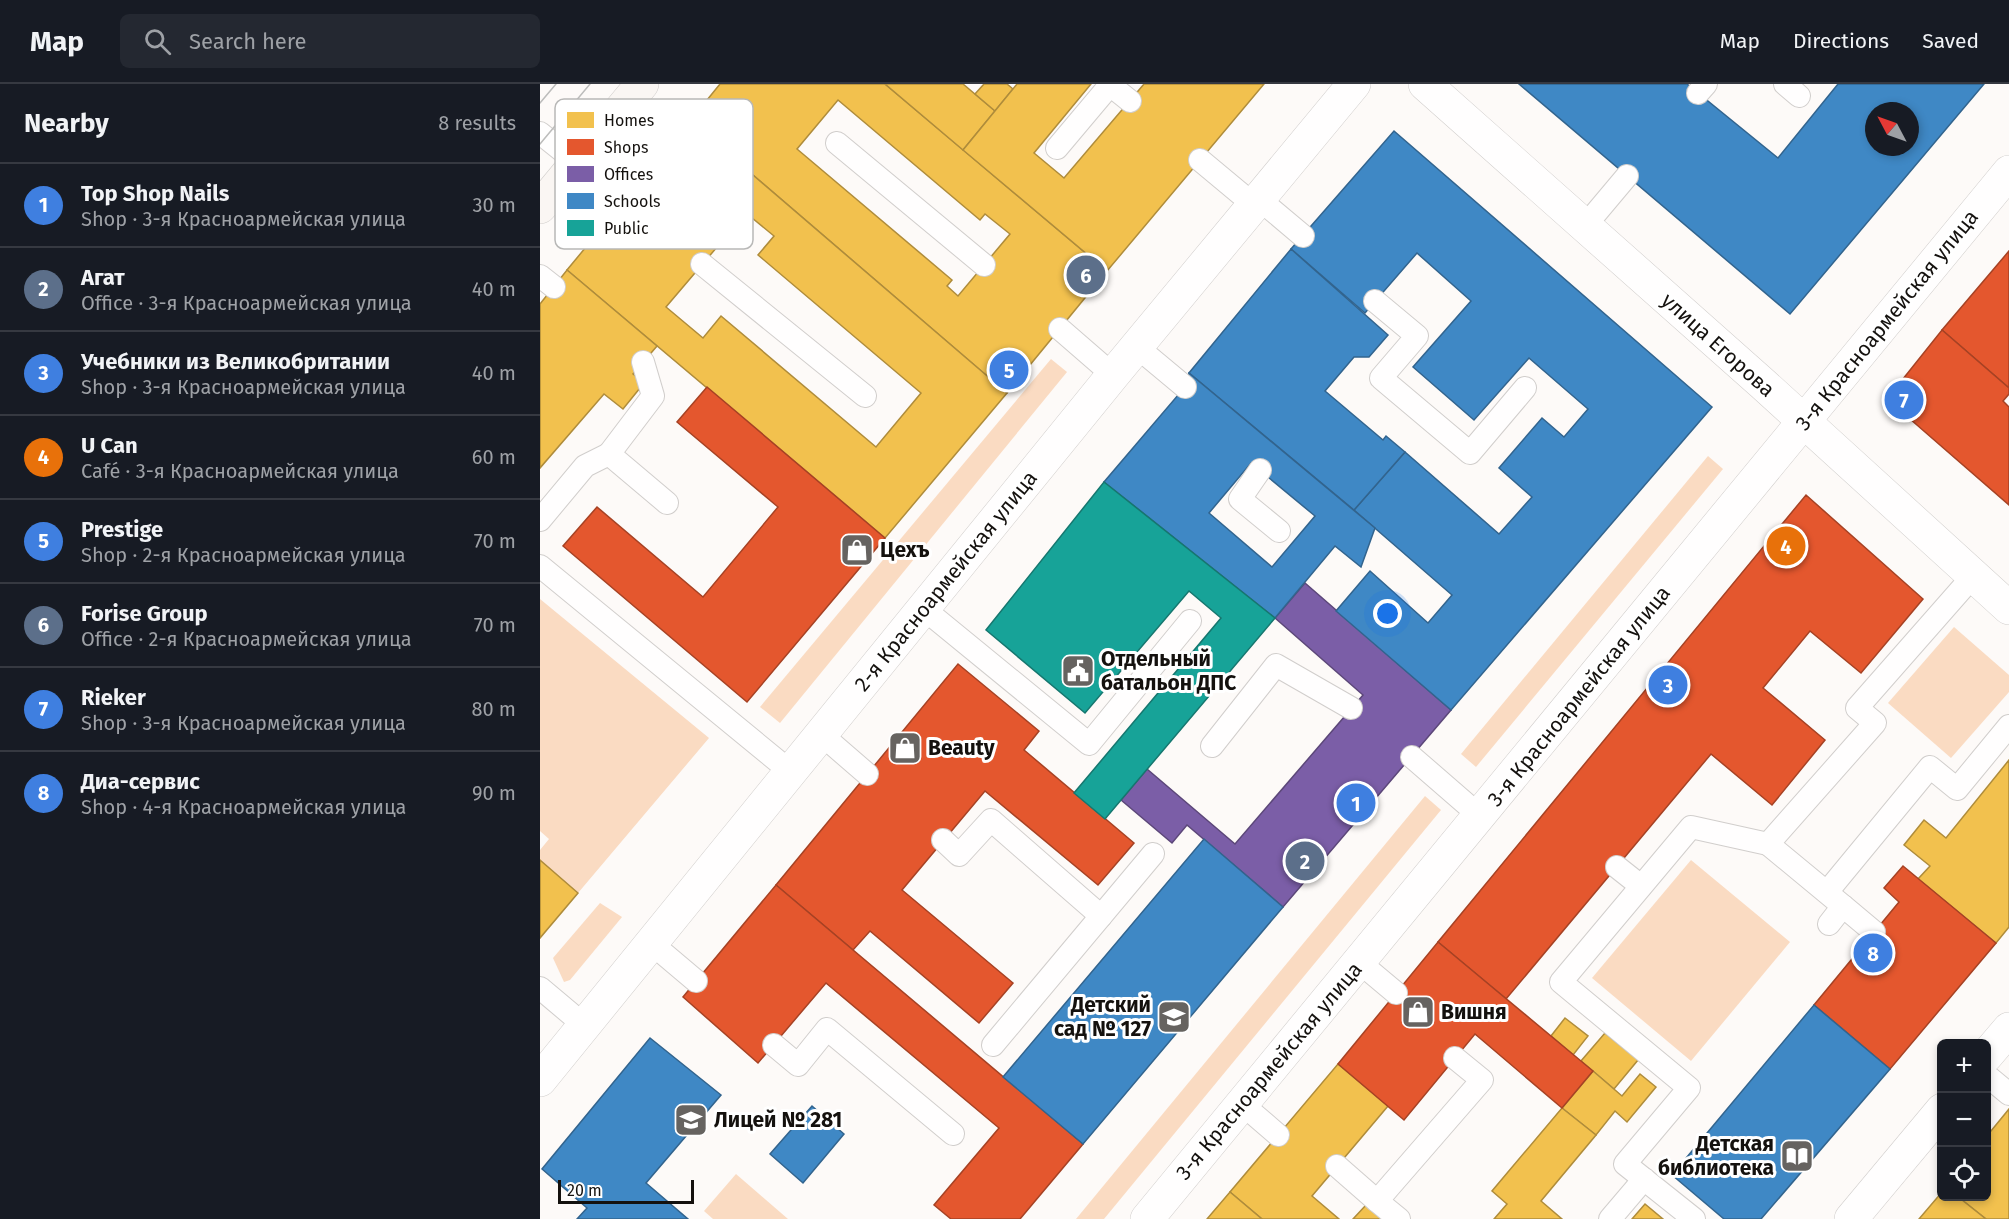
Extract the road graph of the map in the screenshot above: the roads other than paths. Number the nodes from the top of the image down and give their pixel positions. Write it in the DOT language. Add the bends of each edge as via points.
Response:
graph roads {
  1 [pos="642,84"];
  2 [pos="1354,84"];
  3 [pos="1425,84"];
  4 [pos="630,99"];
  5 [pos="1130,101"];
  6 [pos="540,133"];
  7 [pos="837,143"];
  8 [pos="555,145"];
  9 [pos="1057,148"];
  10 [pos="1200,160"];
  11 [pos="2009,172"];
  12 [pos="1627,176"];
  13 [pos="555,189"];
  14 [pos="1256,202"];
  15 [pos="540,207"];
  16 [pos="1585,226"];
  17 [pos="1303,236"];
  18 [pos="702,264"];
  19 [pos="984,266"];
  20 [pos="1375,301"];
  21 [pos="1060,329"];
  22 [pos="1137,347"];
  23 [pos="643,362"];
  24 [pos="1113,375"];
  25 [pos="1185,387"];
  26 [pos="1526,388"];
  27 [pos="865,396"];
  28 [pos="1804,422"];
  29 [pos="609,454"];
  30 [pos="1260,470"];
  31 [pos="667,503"];
  32 [pos="540,520"];
  33 [pos="1279,531"];
  34 [pos="540,566"];
  35 [pos="1973,576"];
  36 [pos="2009,608"];
  37 [pos="924,609"];
  38 [pos="1190,621"];
  39 [pos="1351,708"];
  40 [pos="2009,726"];
  41 [pos="822,735"];
  42 [pos="1212,746"];
  43 [pos="1412,756"];
  44 [pos="791,772"];
  45 [pos="867,774"];
  46 [pos="1480,816"];
  47 [pos="943,840"];
  48 [pos="1768,843"];
  49 [pos="1153,854"];
  50 [pos="1617,867"];
  51 [pos="1641,886"];
  52 [pos="1835,899"];
  53 [pos="1101,916"];
  54 [pos="1829,924"];
  55 [pos="1874,932"];
  56 [pos="651,944"];
  57 [pos="1359,962"];
  58 [pos="696,981"];
  59 [pos="540,988"];
  60 [pos="1396,993"];
  61 [pos="584,1025"];
  62 [pos="2009,1029"];
  63 [pos="774,1045"];
  64 [pos="993,1045"];
  65 [pos="1991,1050"];
  66 [pos="1455,1058"];
  67 [pos="1991,1079"];
  68 [pos="540,1080"];
  69 [pos="2009,1094"];
  70 [pos="1242,1104"];
  71 [pos="1937,1115"];
  72 [pos="953,1134"];
  73 [pos="1278,1135"];
  74 [pos="1337,1166"];
  75 [pos="1644,1179"];
  76 [pos="1377,1201"];
  77 [pos="1147,1219"];
  78 [pos="1399,1219"];
  79 [pos="1610,1219"];
  80 [pos="1694,1219"];
  81 [pos="1851,1219"];
  1 -- 4 [label="main road"];
  2 -- 14 [label="street, 2-я Красноармейская улица"];
  3 -- 16 [label="street, улица Егорова"];
  5 -- 9 [label="lane" via="1110,84"];
  6 -- 8 [label="lane"];
  7 -- 19 [label="lane"];
  10 -- 14 [label="lane"];
  11 -- 28 [label="street, 3-я Красноармейская улица"];
  12 -- 16 [label="lane"];
  13 -- 15 [label="main road"];
  14 -- 17 [label="lane"];
  14 -- 22 [label="street, 2-я Красноармейская улица"];
  16 -- 28 [label="street, улица Егорова"];
  18 -- 27 [label="lane"];
  20 -- 26 [label="lane" via="1417,336 1381,378 1470,453"];
  21 -- 24 [label="lane"];
  22 -- 24 [label="street, 2-я Красноармейская улица"];
  22 -- 25 [label="lane"];
  23 -- 29 [label="lane" via="653,396"];
  24 -- 37 [label="street, 2-я Красноармейская улица"];
  28 -- 35 [label="street, улица Егорова"];
  28 -- 46 [label="street, 3-я Красноармейская улица"];
  29 -- 31 [label="lane"];
  29 -- 32 [label="lane" via="585,466"];
  30 -- 33 [label="lane" via="1240,499"];
  34 -- 44 [label="lane"];
  35 -- 36 [label="street, улица Егорова"];
  35 -- 48 [label="lane" via="1857,708 1875,723"];
  37 -- 38 [label="lane" via="1089,744"];
  37 -- 41 [label="street, 2-я Красноармейская улица"];
  39 -- 42 [label="lane" via="1276,665"];
  40 -- 52 [label="lane" via="1957,789 1930,767"];
  41 -- 44 [label="street, 2-я Красноармейская улица"];
  41 -- 45 [label="lane"];
  43 -- 46 [label="lane"];
  44 -- 56 [label="street, 2-я Красноармейская улица"];
  46 -- 57 [label="street, 3-я Красноармейская улица"];
  47 -- 53 [label="lane" via="959,855 991,820"];
  48 -- 51 [label="lane" via="1691,827"];
  48 -- 52 [label="lane"];
  49 -- 53 [label="lane"];
  50 -- 51 [label="lane"];
  51 -- 75 [label="lane" via="1561,982 1689,1088 1625,1164"];
  52 -- 54 [label="lane"];
  52 -- 55 [label="lane"];
  53 -- 64 [label="lane"];
  56 -- 58 [label="lane"];
  56 -- 61 [label="street, 2-я Красноармейская улица"];
  57 -- 60 [label="lane"];
  57 -- 70 [label="street, 3-я Красноармейская улица"];
  59 -- 61 [label="lane"];
  61 -- 68 [label="street, 2-я Красноармейская улица"];
  62 -- 65 [label="street"];
  63 -- 72 [label="lane" via="798,1065 827,1029"];
  66 -- 76 [label="lane" via="1482,1080"];
  67 -- 69 [label="lane"];
  70 -- 73 [label="lane"];
  70 -- 77 [label="street, 3-я Красноармейская улица"];
  71 -- 81 [label="street"];
  74 -- 76 [label="lane"];
  75 -- 79 [label="lane"];
  75 -- 80 [label="lane"];
  76 -- 78 [label="lane"];
}
